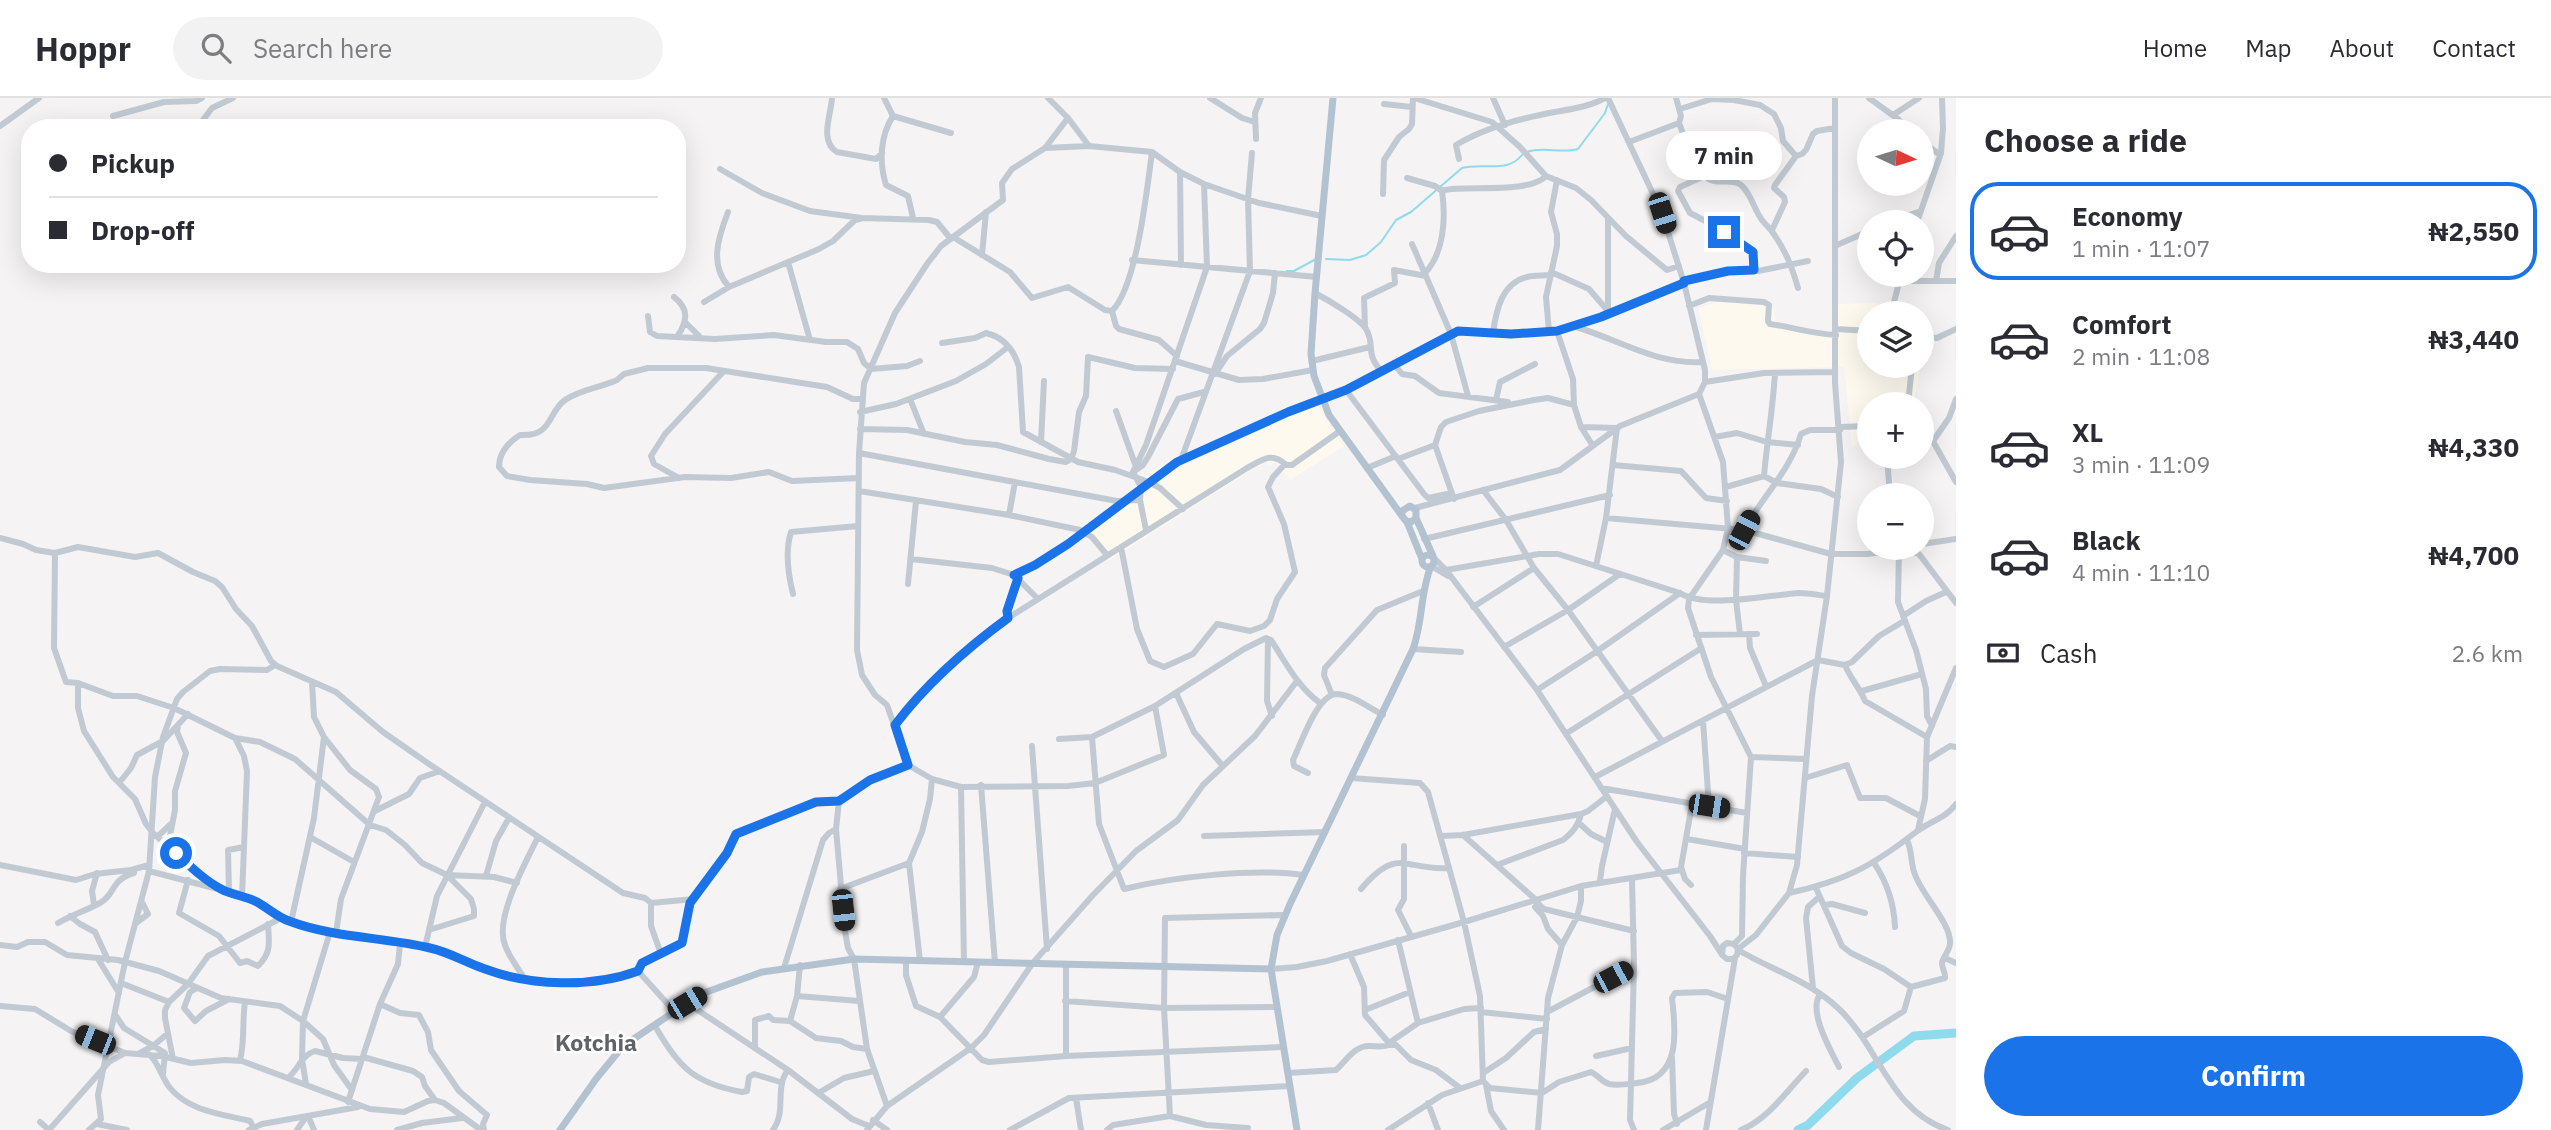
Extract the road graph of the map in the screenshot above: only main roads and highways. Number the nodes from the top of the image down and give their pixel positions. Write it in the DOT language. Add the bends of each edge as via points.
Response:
graph roads {
  1 [pos="1333,98"];
  2 [pos="1388,497"];
  3 [pos="1414,512"];
  4 [pos="1405,519"];
  5 [pos="1433,557"];
  6 [pos="1422,560"];
  7 [pos="1431,566"];
  8 [pos="1423,589"];
  9 [pos="1271,969"];
  10 [pos="560,1130"];
  11 [pos="1297,1130"];
  1 -- 2 [label="main road" via="1315,293 1313,370 1321,399"];
  2 -- 3 [label="main road"];
  2 -- 4 [label="main road"];
  3 -- 4 [label="main road"];
  3 -- 4 [label="main road" via="1405,507"];
  3 -- 5 [label="main road"];
  4 -- 6 [label="main road"];
  5 -- 6 [label="main road" via="1427,554"];
  5 -- 7 [label="main road"];
  6 -- 7 [label="main road"];
  6 -- 8 [label="main road"];
  7 -- 8 [label="main road"];
  8 -- 9 [label="main road" via="1413,649 1285,915"];
  9 -- 10 [label="main road" via="854,959 762,972 717,987 623,1046"];
  9 -- 11 [label="main road"];
}
